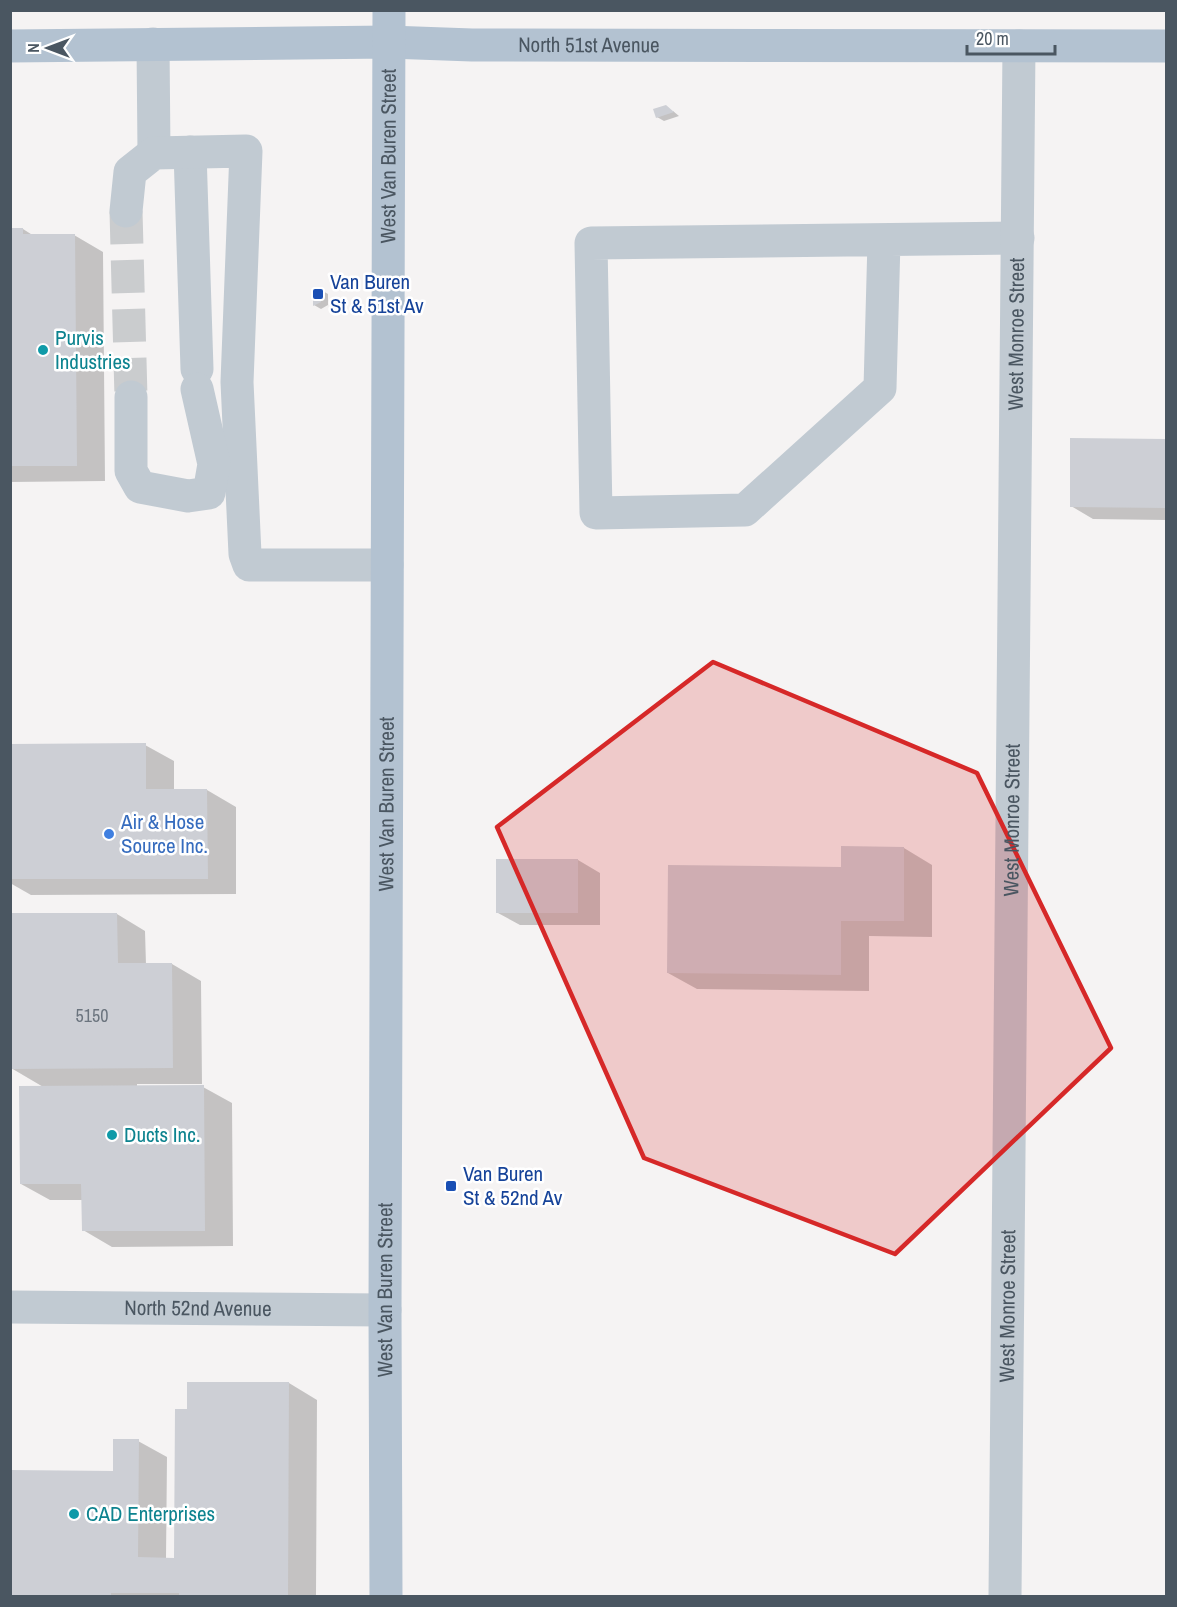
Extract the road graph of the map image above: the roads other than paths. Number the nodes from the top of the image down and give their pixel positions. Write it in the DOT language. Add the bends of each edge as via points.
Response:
graph roads {
  1 [pos="389,26"];
  2 [pos="153,44"];
  3 [pos="10,46"];
  4 [pos="1019,46"];
  5 [pos="1167,46"];
  6 [pos="190,152"];
  7 [pos="154,153"];
  8 [pos="126,211"];
  9 [pos="1018,238"];
  10 [pos="884,241"];
  11 [pos="131,397"];
  12 [pos="387,565"];
  13 [pos="10,1308"];
  14 [pos="385,1310"];
  15 [pos="386,1596"];
  16 [pos="1005,1596"];
  1 -- 2 [label="main road, North 51st Avenue"];
  1 -- 4 [label="main road, North 51st Avenue" via="472,45"];
  1 -- 12 [label="main road, West Van Buren Street"];
  2 -- 3 [label="main road, North 51st Avenue"];
  2 -- 7 [label="street"];
  4 -- 5 [label="main road, North 51st Avenue"];
  4 -- 9 [label="street, West Monroe Street"];
  6 -- 7 [label="street"];
  6 -- 11 [label="street" via="197,379 214,464 209,494 188,496 140,486 131,471"];
  6 -- 12 [label="street" via="246,151 237,382 244,554 249,565"];
  7 -- 8 [label="street" via="130,172"];
  9 -- 10 [label="street"];
  9 -- 16 [label="street, West Monroe Street"];
  10 -- 10 [label="street" via="591,243 596,513 745,510 880,388"];
  12 -- 14 [label="main road, West Van Buren Street"];
  13 -- 14 [label="street, North 52nd Avenue"];
  14 -- 15 [label="main road, West Van Buren Street"];
}
